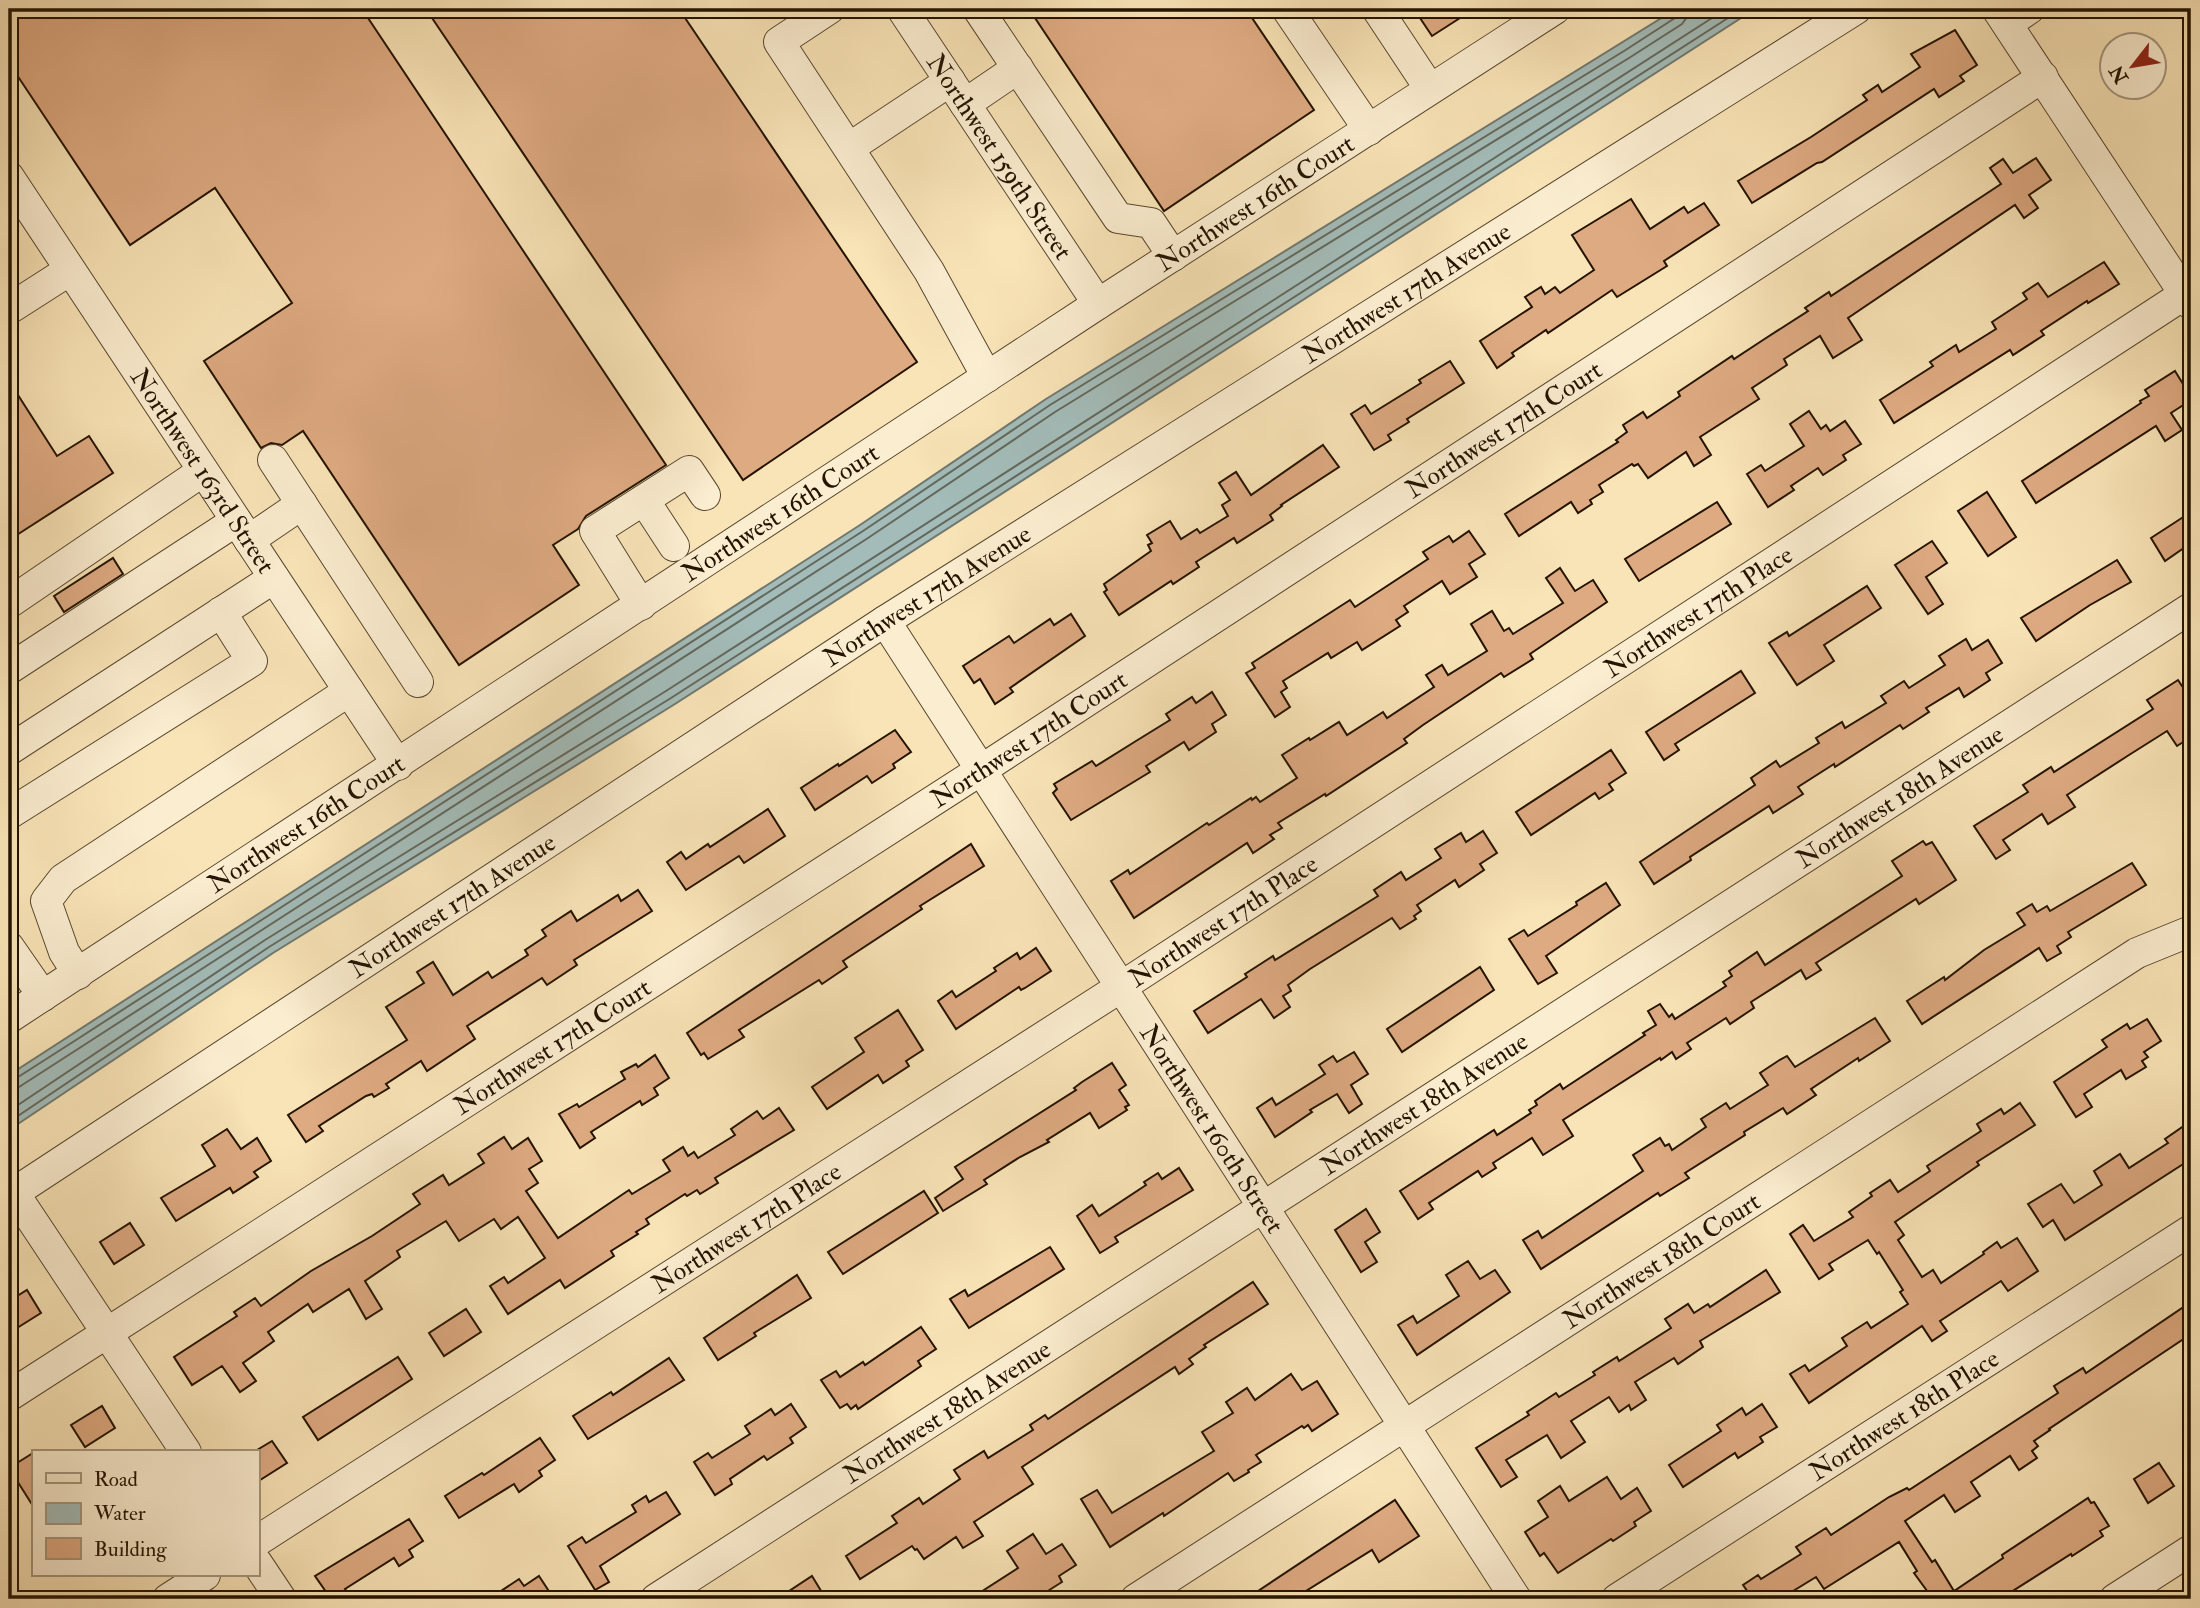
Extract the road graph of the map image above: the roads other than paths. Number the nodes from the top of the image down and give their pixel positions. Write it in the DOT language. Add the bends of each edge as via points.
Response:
graph roads {
  1 [pos="829,9"];
  2 [pos="902,9"];
  3 [pos="978,9"];
  4 [pos="1287,9"];
  5 [pos="1377,9"];
  6 [pos="1555,9"];
  7 [pos="1856,9"];
  8 [pos="2012,13"];
  9 [pos="1018,68"];
  10 [pos="2043,77"];
  11 [pos="1430,89"];
  12 [pos="958,93"];
  13 [pos="1369,130"];
  14 [pos="849,148"];
  15 [pos="9,177"];
  16 [pos="1173,256"];
  17 [pos="70,270"];
  18 [pos="2188,299"];
  19 [pos="1098,304"];
  20 [pos="9,309"];
  21 [pos="987,377"];
  22 [pos="273,460"];
  23 [pos="204,471"];
  24 [pos="705,495"];
  25 [pos="644,500"];
  26 [pos="302,504"];
  27 [pos="243,531"];
  28 [pos="674,546"];
  29 [pos="274,578"];
  30 [pos="9,603"];
  31 [pos="641,605"];
  32 [pos="2191,608"];
  33 [pos="220,612"];
  34 [pos="885,621"];
  35 [pos="9,669"];
  36 [pos="418,682"];
  37 [pos="349,691"];
  38 [pos="9,750"];
  39 [pos="398,765"];
  40 [pos="981,771"];
  41 [pos="9,814"];
  42 [pos="2191,932"];
  43 [pos="9,947"];
  44 [pos="71,963"];
  45 [pos="1121,988"];
  46 [pos="43,996"];
  47 [pos="9,1018"];
  48 [pos="12,1195"];
  49 [pos="1263,1208"];
  50 [pos="2191,1230"];
  51 [pos="108,1332"];
  52 [pos="9,1396"];
  53 [pos="1405,1427"];
  54 [pos="185,1450"];
  55 [pos="259,1540"];
  56 [pos="2191,1550"];
  57 [pos="259,1566"];
  58 [pos="203,1576"];
  59 [pos="168,1599"];
  60 [pos="281,1599"];
  61 [pos="656,1599"];
  62 [pos="1136,1599"];
  63 [pos="1516,1599"];
  64 [pos="1617,1599"];
  65 [pos="2115,1599"];
  1 -- 14 [label="street" via="779,42"];
  2 -- 12 [label="street, Northwest 159th Street"];
  3 -- 9 [label="street"];
  4 -- 13 [label="street"];
  5 -- 11 [label="street"];
  6 -- 11 [label="street, Northwest 16th Court"];
  7 -- 34 [label="street, Northwest 17th Avenue"];
  8 -- 10 [label="street"];
  9 -- 12 [label="street"];
  9 -- 16 [label="street" via="1118,218 1151,223"];
  10 -- 18 [label="street"];
  10 -- 40 [label="street, Northwest 17th Court"];
  11 -- 13 [label="street, Northwest 16th Court"];
  12 -- 14 [label="street"];
  12 -- 19 [label="street, Northwest 159th Street"];
  13 -- 16 [label="street, Northwest 16th Court"];
  14 -- 21 [label="street" via="929,271"];
  15 -- 17 [label="street, Northwest 163rd Street"];
  16 -- 19 [label="street, Northwest 16th Court"];
  17 -- 20 [label="street"];
  17 -- 23 [label="street, Northwest 163rd Street"];
  18 -- 45 [label="street, Northwest 17th Place"];
  19 -- 21 [label="street, Northwest 16th Court"];
  21 -- 31 [label="street, Northwest 16th Court"];
  22 -- 26 [label="street"];
  23 -- 27 [label="street, Northwest 163rd Street"];
  23 -- 30 [label="street"];
  24 -- 25 [label="street" via="689,471"];
  25 -- 28 [label="street"];
  25 -- 31 [label="street" via="595,531"];
  26 -- 27 [label="street"];
  26 -- 36 [label="street"];
  27 -- 29 [label="street, Northwest 163rd Street"];
  27 -- 35 [label="street"];
  29 -- 33 [label="street"];
  29 -- 37 [label="street, Northwest 163rd Street"];
  31 -- 39 [label="street, Northwest 16th Court"];
  32 -- 49 [label="street, Northwest 18th Avenue"];
  33 -- 38 [label="street"];
  33 -- 41 [label="street" via="252,661"];
  34 -- 40 [label="street, Northwest 160th Street"];
  34 -- 48 [label="street, Northwest 17th Avenue"];
  37 -- 39 [label="street, Northwest 163rd Street"];
  37 -- 44 [label="street" via="63,879 46,901"];
  39 -- 44 [label="street, Northwest 16th Court"];
  40 -- 45 [label="street, Northwest 160th Street"];
  40 -- 51 [label="street, Northwest 17th Court"];
  42 -- 53 [label="street, Northwest 18th Court" via="2137,953"];
  43 -- 46 [label="street"];
  44 -- 46 [label="street, Northwest 16th Court"];
  45 -- 49 [label="street, Northwest 160th Street"];
  45 -- 55 [label="street, Northwest 17th Place"];
  46 -- 47 [label="street, Northwest 16th Court"];
  48 -- 51 [label="street"];
  49 -- 53 [label="street, Northwest 160th Street"];
  49 -- 61 [label="street, Northwest 18th Avenue"];
  50 -- 64 [label="street, Northwest 18th Place"];
  51 -- 52 [label="street, Northwest 17th Court"];
  51 -- 54 [label="street"];
  53 -- 62 [label="street, Northwest 18th Court"];
  53 -- 63 [label="street, Northwest 160th Street"];
  56 -- 65 [label="street"];
  57 -- 60 [label="street"];
  58 -- 59 [label="street"];
}
